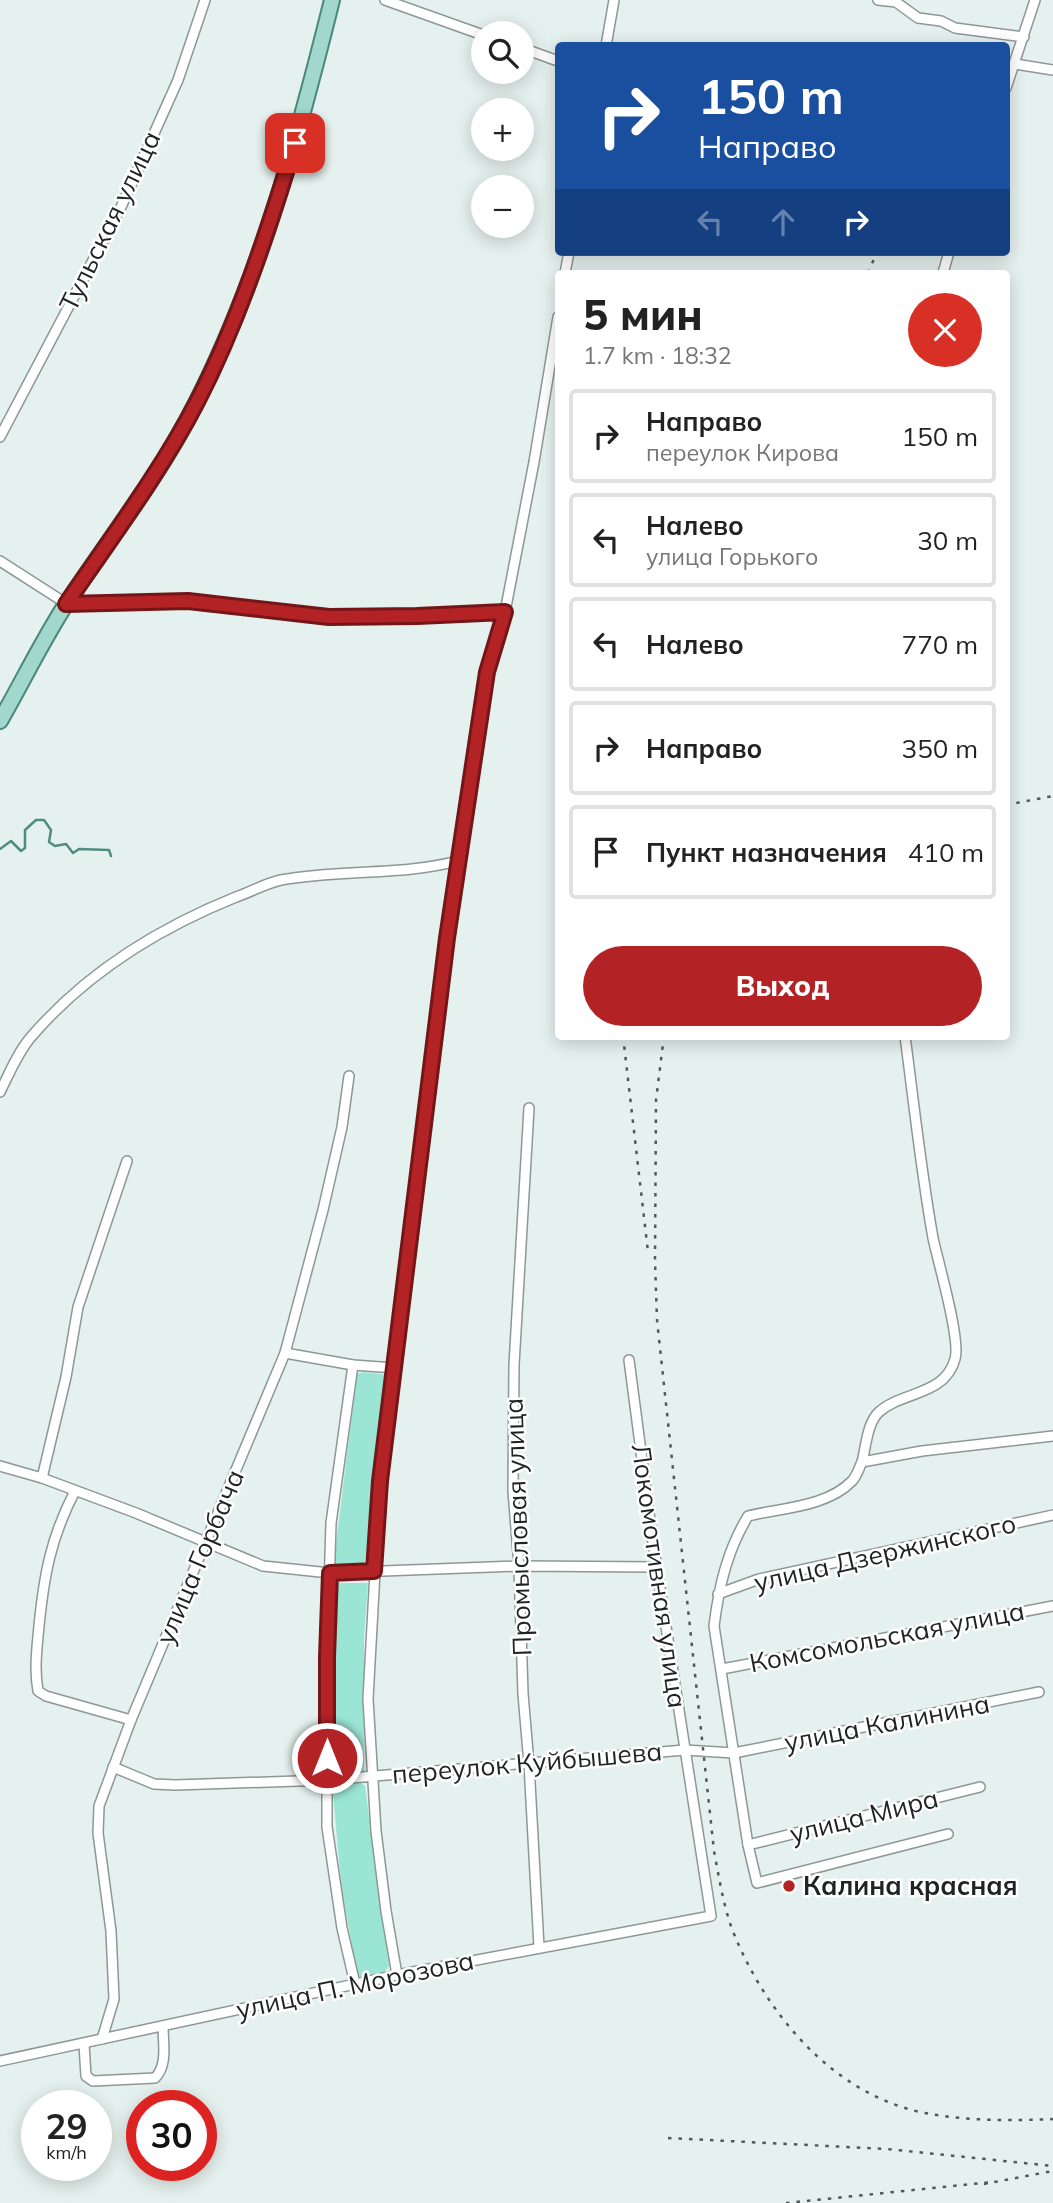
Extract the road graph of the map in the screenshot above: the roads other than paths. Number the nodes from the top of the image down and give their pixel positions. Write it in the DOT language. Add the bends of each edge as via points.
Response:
graph roads {
  1 [pos="205,0"];
  2 [pos="332,0"];
  3 [pos="385,0"];
  4 [pos="614,0"];
  5 [pos="878,0"];
  6 [pos="1035,0"];
  7 [pos="471,31"];
  8 [pos="1024,37"];
  9 [pos="607,42"];
  10 [pos="534,52"];
  11 [pos="555,60"];
  12 [pos="1015,64"];
  13 [pos="1053,71"];
  14 [pos="1010,77"];
  15 [pos="555,335"];
  16 [pos="0,437"];
  17 [pos="0,561"];
  18 [pos="66,604"];
  19 [pos="505,612"];
  20 [pos="0,721"];
  21 [pos="461,860"];
  22 [pos="906,1040"];
  23 [pos="349,1076"];
  24 [pos="0,1092"];
  25 [pos="529,1108"];
  26 [pos="127,1161"];
  27 [pos="285,1353"];
  28 [pos="629,1360"];
  29 [pos="352,1365"];
  30 [pos="395,1368"];
  31 [pos="1053,1436"];
  32 [pos="862,1462"];
  33 [pos="0,1466"];
  34 [pos="42,1478"];
  35 [pos="75,1491"];
  36 [pos="1053,1515"];
  37 [pos="207,1543"];
  38 [pos="519,1566"];
  39 [pos="657,1567"];
  40 [pos="374,1571"];
  41 [pos="330,1573"];
  42 [pos="718,1594"];
  43 [pos="1053,1606"];
  44 [pos="722,1669"];
  45 [pos="1040,1692"];
  46 [pos="131,1720"];
  47 [pos="685,1750"];
  48 [pos="734,1753"];
  49 [pos="529,1763"];
  50 [pos="113,1767"];
  51 [pos="372,1775"];
  52 [pos="327,1780"];
  53 [pos="980,1787"];
  54 [pos="948,1833"];
  55 [pos="748,1845"];
  56 [pos="711,1916"];
  57 [pos="539,1947"];
  58 [pos="397,1975"];
  59 [pos="355,1984"];
  60 [pos="163,2026"];
  61 [pos="102,2039"];
  62 [pos="84,2044"];
  63 [pos="0,2061"];
  1 -- 16 [label="street, Тульская улица" via="178,80 121,207"];
  2 -- 18 [label="main road" via="289,162 229,335 152,478"];
  3 -- 7 [label="street"];
  4 -- 9 [label="street"];
  5 -- 8 [label="street" via="896,2 918,18 955,28"];
  6 -- 8 [label="street"];
  8 -- 12 [label="street"];
  10 -- 11 [label="street"];
  12 -- 13 [label="street"];
  12 -- 14 [label="street"];
  15 -- 19 [label="street"];
  17 -- 18 [label="street"];
  18 -- 19 [label="street" via="188,601 329,617"];
  18 -- 20 [label="main road"];
  19 -- 21 [label="street" via="487,672"];
  21 -- 24 [label="street" via="440,866 278,881 191,916 110,965 66,1001 29,1039"];
  21 -- 30 [label="street" via="447,938"];
  22 -- 32 [label="street" via="921,1163 956,1357 944,1380 879,1411 871,1423"];
  23 -- 27 [label="street, улица Горбача" via="326,1201"];
  25 -- 38 [label="street, Промысловая улица" via="514,1365 513,1491"];
  26 -- 34 [label="street" via="78,1307"];
  27 -- 29 [label="street"];
  27 -- 37 [label="street, улица Горбача"];
  28 -- 39 [label="street, Локомотивная улица"];
  29 -- 30 [label="street"];
  29 -- 41 [label="street" via="331,1523"];
  30 -- 40 [label="street"];
  31 -- 32 [label="street"];
  32 -- 42 [label="street" via="854,1479 838,1493 748,1517 734,1541"];
  33 -- 34 [label="street"];
  34 -- 35 [label="street"];
  35 -- 37 [label="street"];
  35 -- 46 [label="street" via="47,1563 35,1671 38,1691"];
  36 -- 42 [label="street, улица Дзержинского" via="759,1579"];
  37 -- 41 [label="street" via="263,1566"];
  37 -- 46 [label="street, улица Горбача"];
  38 -- 39 [label="street"];
  38 -- 40 [label="street"];
  38 -- 49 [label="street, Промысловая улица"];
  39 -- 47 [label="street, Локомотивная улица"];
  40 -- 41 [label="street"];
  40 -- 51 [label="street" via="368,1699"];
  41 -- 52 [label="street"];
  42 -- 44 [label="street" via="715,1626"];
  43 -- 44 [label="street, Комсомольская улица"];
  44 -- 48 [label="street"];
  45 -- 48 [label="street, улица Калинина"];
  46 -- 50 [label="street, улица Горбача"];
  47 -- 48 [label="street, переулок Куйбышева"];
  47 -- 49 [label="street, переулок Куйбышева"];
  47 -- 56 [label="street, Локомотивная улица"];
  48 -- 55 [label="street"];
  49 -- 51 [label="street, переулок Куйбышева"];
  49 -- 57 [label="street, Промысловая улица"];
  50 -- 52 [label="street, переулок Куйбышева" via="153,1784"];
  50 -- 61 [label="street, улица Горбача" via="99,1806 114,1999"];
  51 -- 52 [label="street, переулок Куйбышева"];
  51 -- 58 [label="street"];
  52 -- 59 [label="street" via="327,1827"];
  53 -- 55 [label="street, улица Мира"];
  54 -- 55 [label="street" via="757,1883"];
  56 -- 57 [label="street, улица П. Морозова"];
  57 -- 58 [label="street, улица П. Морозова"];
  58 -- 59 [label="street, улица П. Морозова"];
  59 -- 60 [label="street, улица П. Морозова"];
  60 -- 61 [label="street, улица П. Морозова"];
  60 -- 62 [label="street" via="164,2056 155,2078 93,2081 86,2076"];
  61 -- 62 [label="street, улица П. Морозова"];
  62 -- 63 [label="street, улица П. Морозова"];
}
